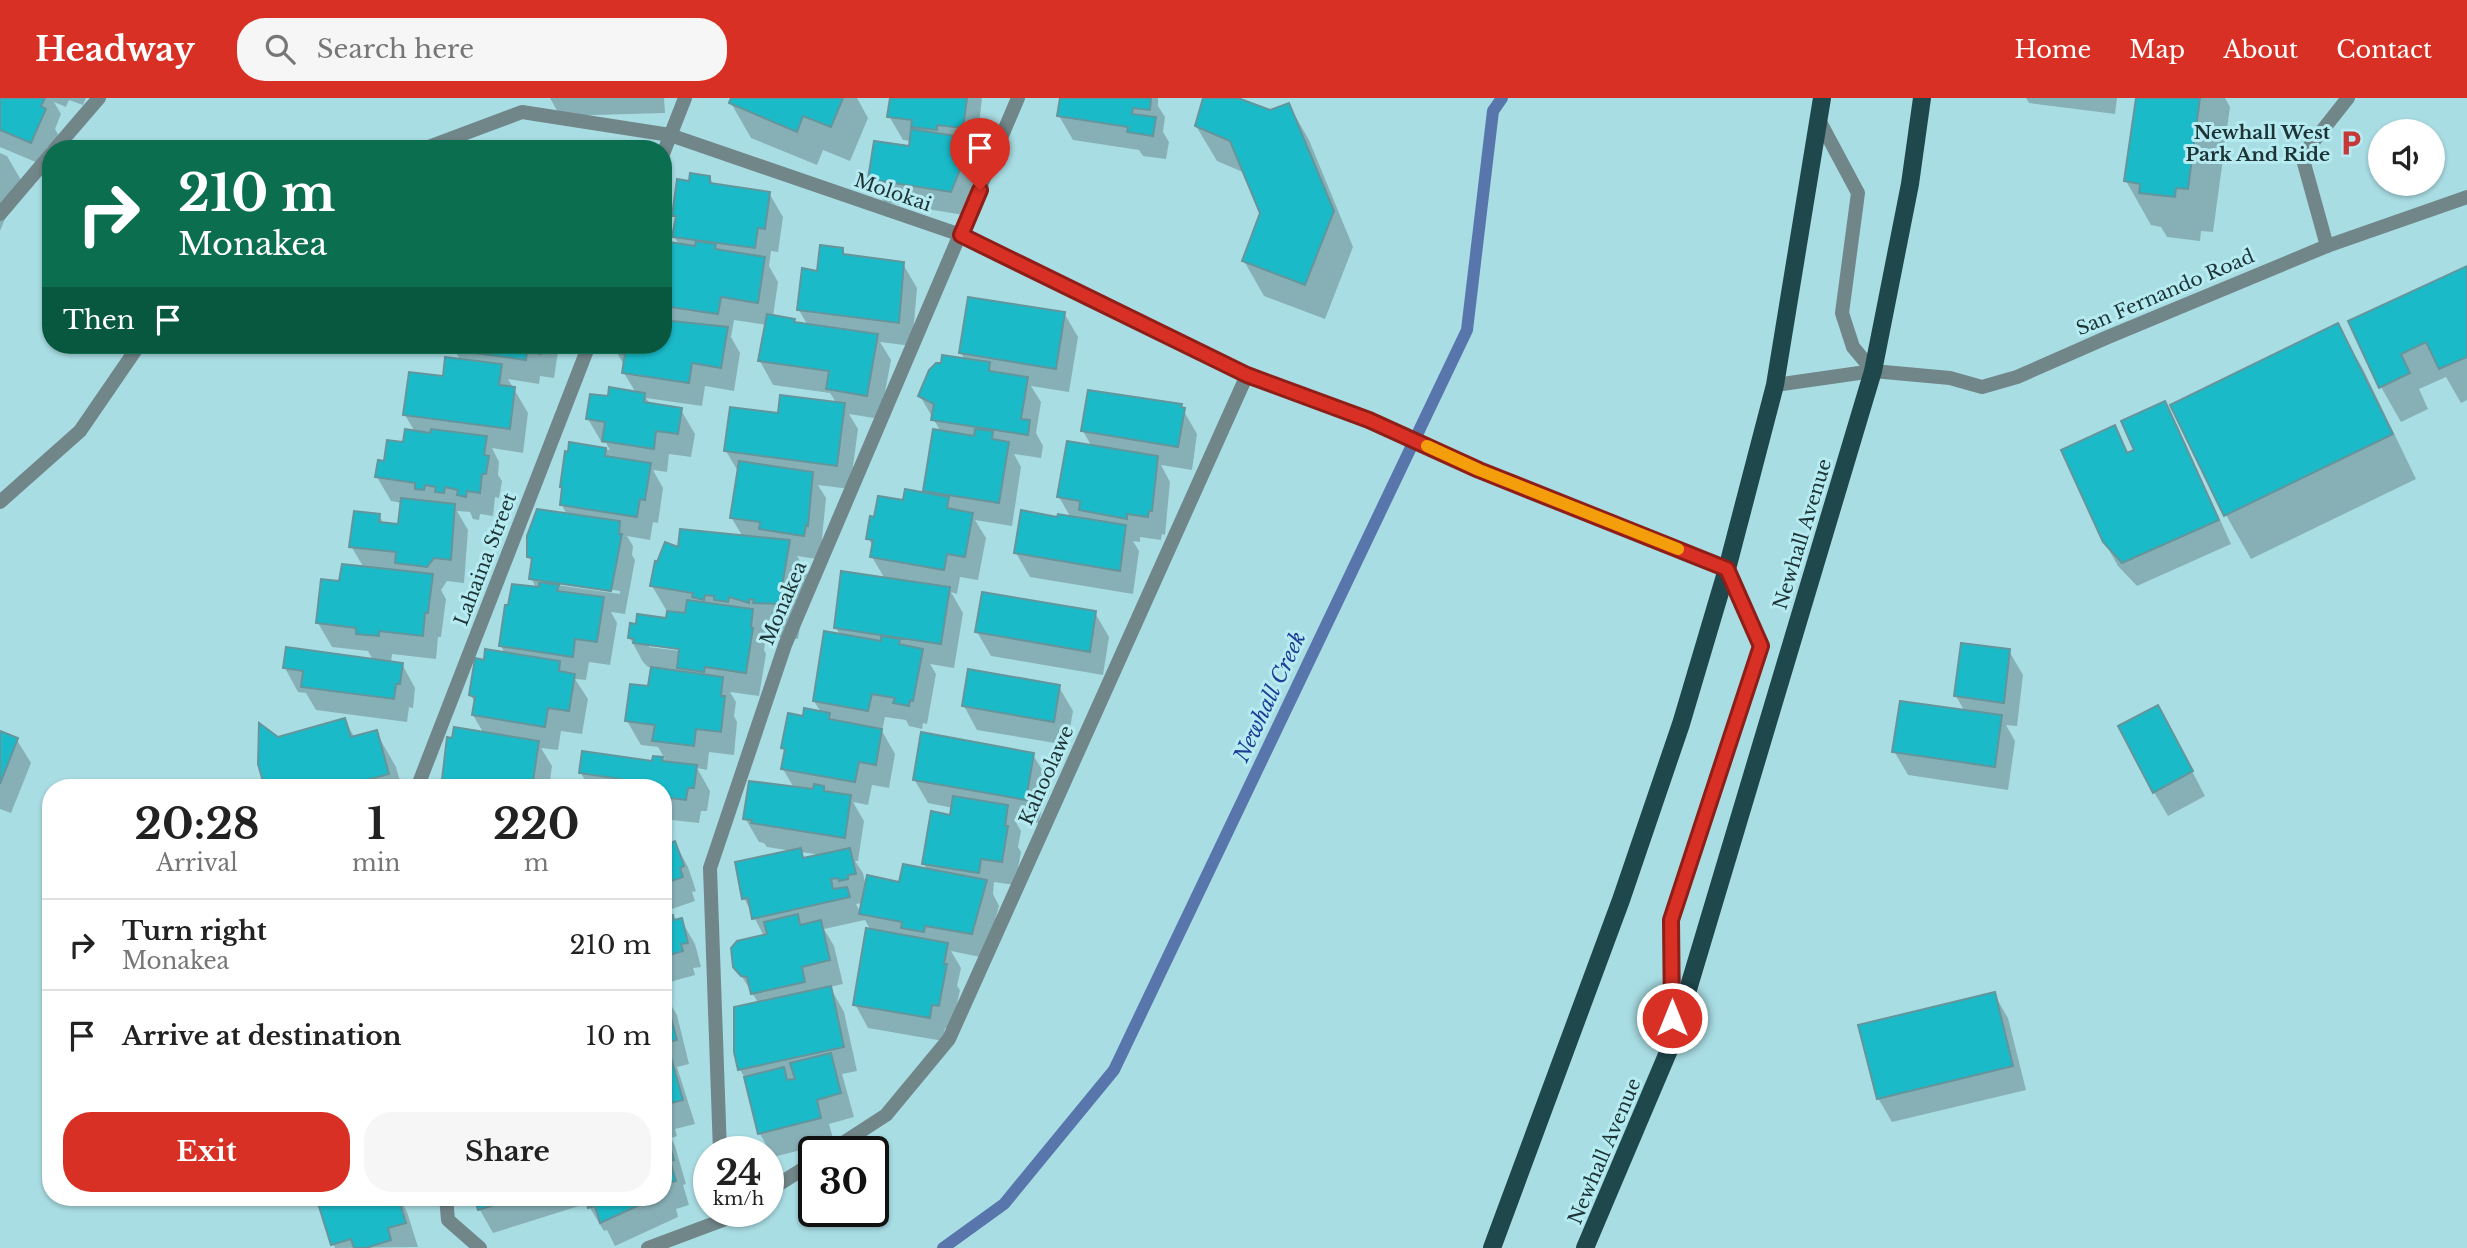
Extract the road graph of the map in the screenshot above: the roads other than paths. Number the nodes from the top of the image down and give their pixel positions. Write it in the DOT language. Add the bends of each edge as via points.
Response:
graph roads {
  1 [pos="99,98"];
  2 [pos="685,98"];
  3 [pos="1018,98"];
  4 [pos="1822,98"];
  5 [pos="1922,98"];
  6 [pos="2348,98"];
  7 [pos="1819,120"];
  8 [pos="670,135"];
  9 [pos="63,140"];
  10 [pos="447,140"];
  11 [pos="668,140"];
  12 [pos="42,165"];
  13 [pos="2467,197"];
  14 [pos="0,214"];
  15 [pos="961,235"];
  16 [pos="2327,246"];
  17 [pos="133,354"];
  18 [pos="586,354"];
  19 [pos="1873,370"];
  20 [pos="1247,375"];
  21 [pos="1775,385"];
  22 [pos="0,502"];
  23 [pos="1727,569"];
  24 [pos="420,779"];
  25 [pos="1672,1043"];
  26 [pos="719,1136"];
  27 [pos="854,1136"];
  28 [pos="447,1206"];
  29 [pos="697,1227"];
  30 [pos="480,1248"];
  31 [pos="648,1248"];
  32 [pos="1492,1248"];
  33 [pos="1586,1248"];
  1 -- 9 [label="street"];
  2 -- 8 [label="street"];
  3 -- 15 [label="street, Monakea"];
  4 -- 7 [label="main road"];
  5 -- 19 [label="main road, Newhall Avenue"];
  6 -- 16 [label="street" via="2302,156"];
  7 -- 19 [label="street" via="1858,193 1842,313 1853,347"];
  7 -- 21 [label="main road"];
  8 -- 10 [label="street, Molokai" via="522,112"];
  8 -- 11 [label="street"];
  8 -- 15 [label="street, Molokai"];
  12 -- 14 [label="street"];
  13 -- 16 [label="street, San Fernando Road"];
  15 -- 20 [label="street, Molokai"];
  15 -- 26 [label="street, Monakea" via="785,645 710,868"];
  16 -- 19 [label="street, San Fernando Road" via="2017,377 1982,387 1950,378"];
  17 -- 22 [label="street" via="80,430"];
  18 -- 24 [label="street, Lahaina Street"];
  19 -- 21 [label="street, San Fernando Road"];
  19 -- 25 [label="main road, Newhall Avenue"];
  20 -- 23 [label="street, Molokai" via="1369,420 1479,470"];
  20 -- 27 [label="street, Kahoolawe" via="948,1039 886,1115"];
  21 -- 23 [label="main road"];
  23 -- 25 [label="street" via="1761,646 1671,920"];
  23 -- 32 [label="main road" via="1621,900"];
  25 -- 33 [label="main road, Newhall Avenue"];
  28 -- 30 [label="street" via="448,1220"];
  29 -- 31 [label="street"];
}
